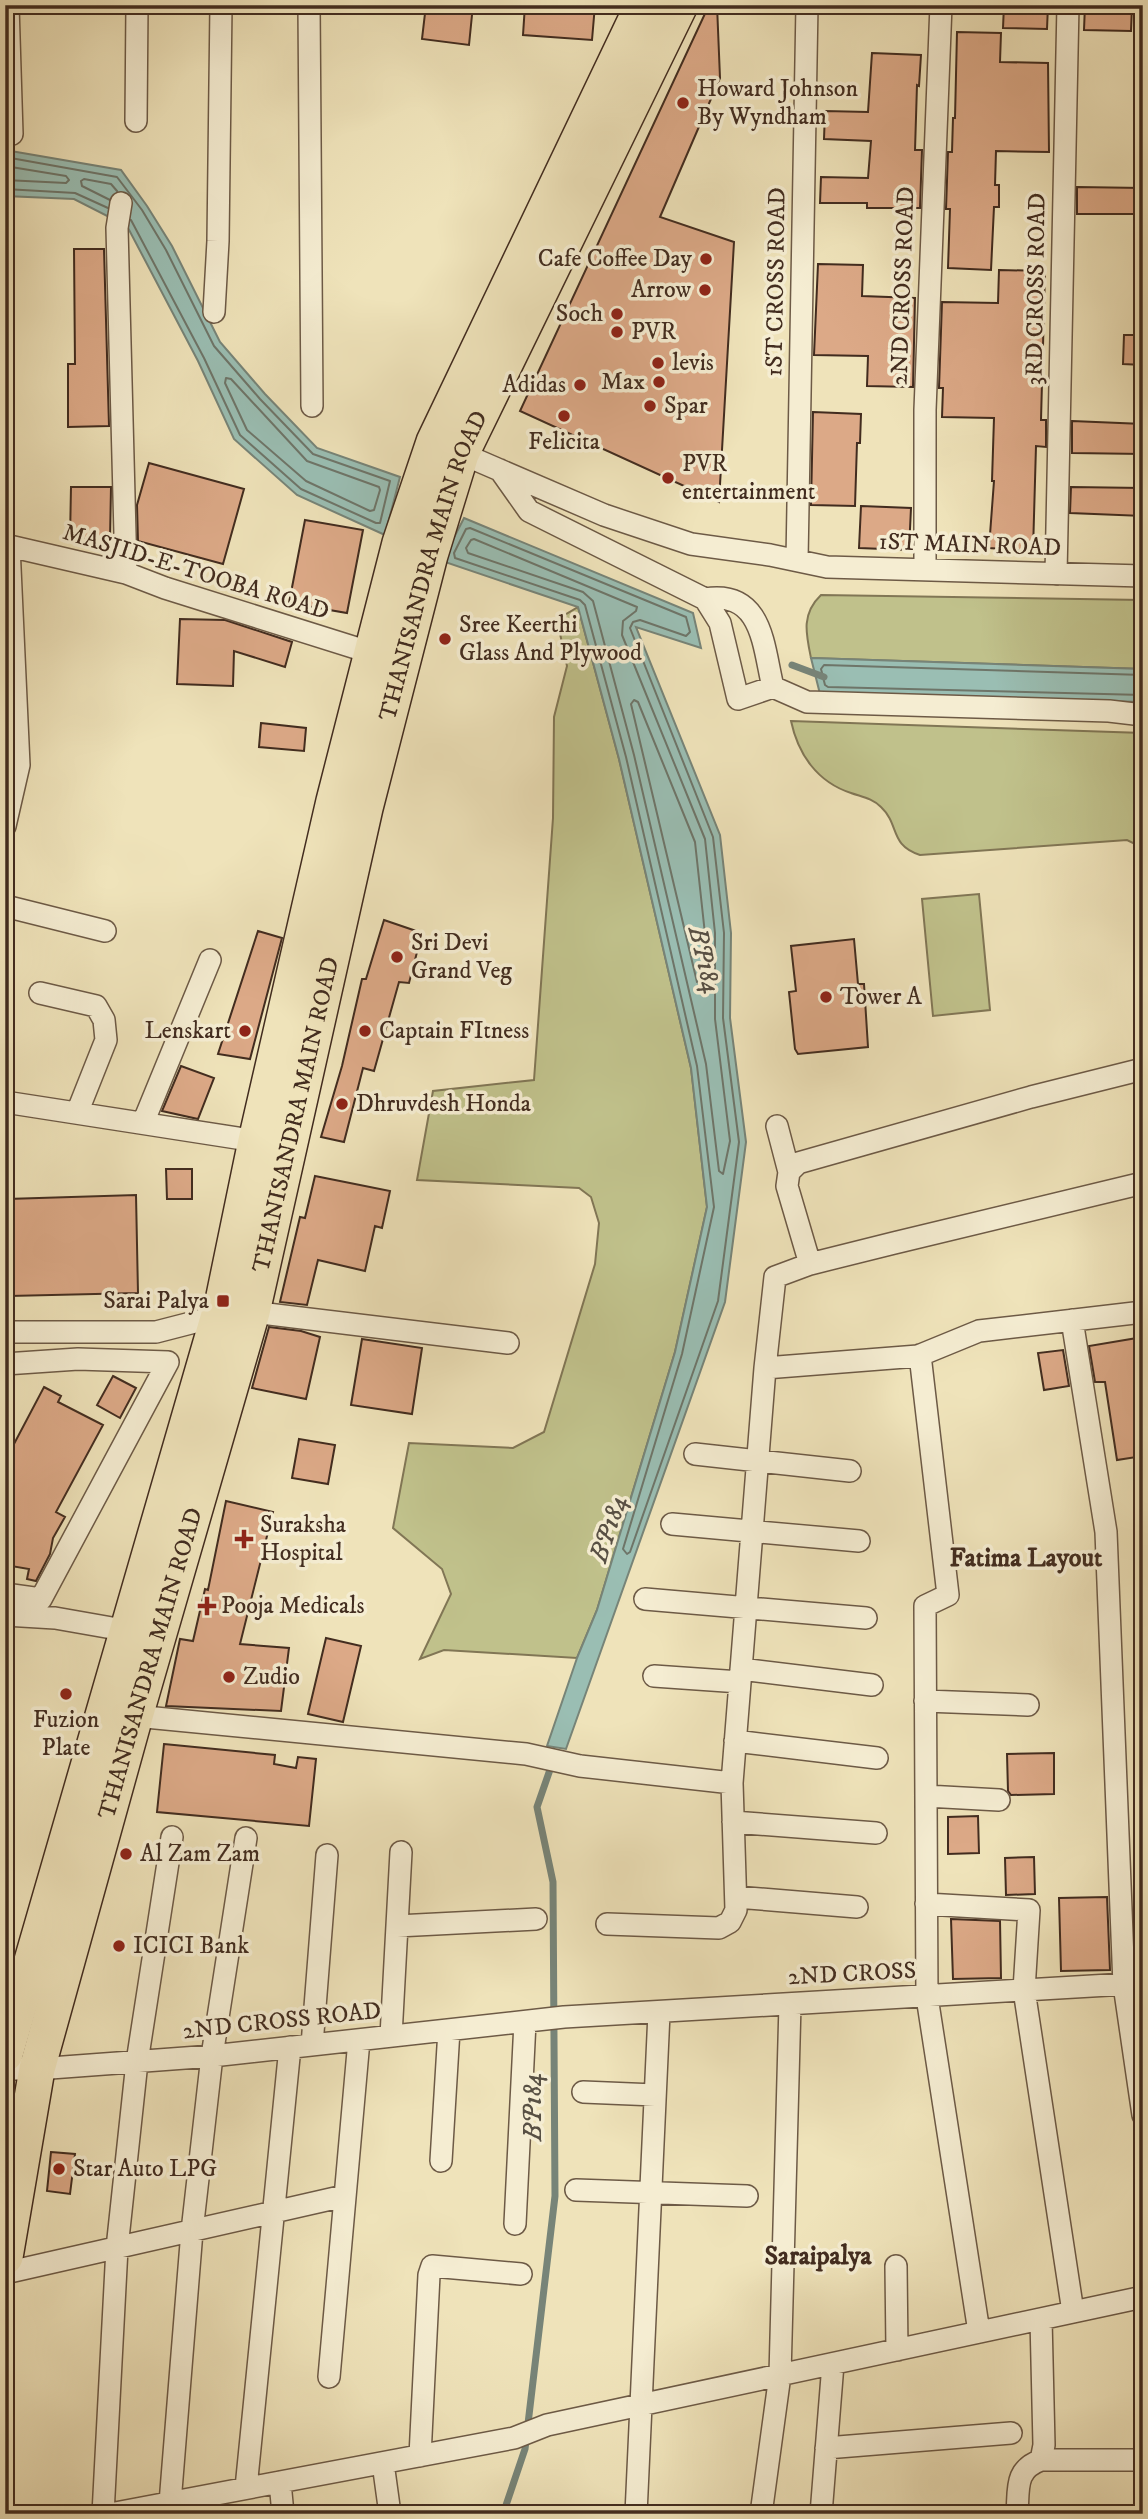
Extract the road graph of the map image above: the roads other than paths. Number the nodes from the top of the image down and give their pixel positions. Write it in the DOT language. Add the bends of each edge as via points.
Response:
graph roads {
  1 [pos="8,5"];
  2 [pos="138,5"];
  3 [pos="221,5"];
  4 [pos="309,5"];
  5 [pos="643,5"];
  6 [pos="680,5"];
  7 [pos="807,5"];
  8 [pos="941,5"];
  9 [pos="1068,5"];
  10 [pos="136,121"];
  11 [pos="12,134"];
  12 [pos="121,203"];
  13 [pos="214,312"];
  14 [pos="312,407"];
  15 [pos="448,448"];
  16 [pos="500,470"];
  17 [pos="7,545"];
  18 [pos="415,549"];
  19 [pos="797,560"];
  20 [pos="925,570"];
  21 [pos="126,573"];
  22 [pos="1056,573"];
  23 [pos="1143,576"];
  24 [pos="705,599"];
  25 [pos="372,653"];
  26 [pos="773,687"];
  27 [pos="1143,715"];
  28 [pos="5,826"];
  29 [pos="5,906"];
  30 [pos="105,931"];
  31 [pos="210,960"];
  32 [pos="40,993"];
  33 [pos="1143,1069"];
  34 [pos="5,1102"];
  35 [pos="77,1114"];
  36 [pos="143,1123"];
  37 [pos="777,1126"];
  38 [pos="256,1141"];
  39 [pos="789,1172"];
  40 [pos="1143,1183"];
  41 [pos="810,1264"];
  42 [pos="252,1312"];
  43 [pos="1143,1312"];
  44 [pos="218,1316"];
  45 [pos="1072,1320"];
  46 [pos="11,1332"];
  47 [pos="156,1332"];
  48 [pos="84,1334"];
  49 [pos="508,1343"];
  50 [pos="920,1355"];
  51 [pos="78,1359"];
  52 [pos="147,1360"];
  53 [pos="9,1364"];
  54 [pos="765,1368"];
  55 [pos="695,1454"];
  56 [pos="757,1461"];
  57 [pos="850,1471"];
  58 [pos="672,1524"];
  59 [pos="752,1533"];
  60 [pos="859,1541"];
  61 [pos="5,1594"];
  62 [pos="645,1599"];
  63 [pos="746,1608"];
  64 [pos="5,1615"];
  65 [pos="866,1618"];
  66 [pos="129,1631"];
  67 [pos="654,1676"];
  68 [pos="740,1676"];
  69 [pos="872,1685"];
  70 [pos="925,1701"];
  71 [pos="1028,1705"];
  72 [pos="135,1716"];
  73 [pos="735,1741"];
  74 [pos="877,1758"];
  75 [pos="732,1783"];
  76 [pos="926,1796"];
  77 [pos="999,1800"];
  78 [pos="733,1822"];
  79 [pos="876,1833"];
  80 [pos="172,1837"];
  81 [pos="246,1838"];
  82 [pos="401,1852"];
  83 [pos="327,1855"];
  84 [pos="736,1897"];
  85 [pos="926,1904"];
  86 [pos="857,1907"];
  87 [pos="536,1919"];
  88 [pos="607,1924"];
  89 [pos="397,1926"];
  90 [pos="1133,1984"];
  91 [pos="1024,1990"];
  92 [pos="927,1997"];
  93 [pos="790,2004"];
  94 [pos="659,2013"];
  95 [pos="544,2020"];
  96 [pos="449,2030"];
  97 [pos="391,2036"];
  98 [pos="359,2040"];
  99 [pos="312,2045"];
  100 [pos="290,2047"];
  101 [pos="5,2054"];
  102 [pos="212,2056"];
  103 [pos="137,2062"];
  104 [pos="21,2069"];
  105 [pos="583,2092"];
  106 [pos="655,2095"];
  107 [pos="1143,2115"];
  108 [pos="441,2161"];
  109 [pos="576,2190"];
  110 [pos="651,2191"];
  111 [pos="344,2196"];
  112 [pos="747,2196"];
  113 [pos="272,2213"];
  114 [pos="515,2224"];
  115 [pos="191,2231"];
  116 [pos="117,2248"];
  117 [pos="5,2257"];
  118 [pos="897,2266"];
  119 [pos="5,2273"];
  120 [pos="521,2274"];
  121 [pos="1143,2297"];
  122 [pos="1073,2312"];
  123 [pos="1041,2319"];
  124 [pos="979,2332"];
  125 [pos="897,2350"];
  126 [pos="832,2364"];
  127 [pos="780,2375"];
  128 [pos="329,2377"];
  129 [pos="642,2404"];
  130 [pos="1011,2432"];
  131 [pos="826,2448"];
  132 [pos="420,2456"];
  133 [pos="1041,2460"];
  134 [pos="1143,2460"];
  135 [pos="383,2463"];
  136 [pos="280,2482"];
  137 [pos="246,2488"];
  138 [pos="170,2503"];
  139 [pos="205,2505"];
  140 [pos="121,2513"];
  141 [pos="103,2514"];
  142 [pos="283,2514"];
  143 [pos="390,2514"];
  144 [pos="636,2514"];
  145 [pos="761,2514"];
  146 [pos="821,2514"];
  147 [pos="1017,2514"];
  1 -- 11 [label="street"];
  2 -- 10 [label="street"];
  3 -- 13 [label="street"];
  4 -- 14 [label="street"];
  5 -- 15 [label="main road, THANISANDRA MAIN ROAD"];
  6 -- 15 [label="main road, THANISANDRA MAIN ROAD"];
  7 -- 19 [label="street, 1ST CROSS ROAD"];
  8 -- 20 [label="street, 2ND CROSS ROAD" via="925,410"];
  9 -- 22 [label="street, 3RD CROSS ROAD"];
  12 -- 21 [label="street" via="117,228"];
  15 -- 16 [label="street, 1ST MAIN ROAD"];
  15 -- 18 [label="main road, THANISANDRA MAIN ROAD"];
  16 -- 19 [label="street, 1ST MAIN ROAD" via="604,515 691,544"];
  16 -- 24 [label="street" via="529,511"];
  17 -- 21 [label="street, MASJID-E-TOOBA ROAD"];
  17 -- 28 [label="street" via="19,765"];
  18 -- 25 [label="main road, THANISANDRA MAIN ROAD"];
  18 -- 42 [label="main road, THANISANDRA MAIN ROAD" via="365,808"];
  19 -- 20 [label="street, 1ST MAIN ROAD" via="827,567"];
  20 -- 22 [label="street, 1ST MAIN ROAD"];
  21 -- 25 [label="street, MASJID-E-TOOBA ROAD"];
  22 -- 23 [label="street, 1ST MAIN ROAD"];
  24 -- 26 [label="street" via="738,602 755,617"];
  24 -- 26 [label="street" via="720,623 738,699"];
  25 -- 38 [label="main road, THANISANDRA MAIN ROAD"];
  26 -- 27 [label="street" via="807,702"];
  29 -- 30 [label="street"];
  31 -- 36 [label="street"];
  32 -- 35 [label="street" via="96,1006 104,1020 106,1040"];
  33 -- 39 [label="street" via="799,1163"];
  34 -- 35 [label="street"];
  35 -- 36 [label="street"];
  36 -- 38 [label="street"];
  37 -- 39 [label="street"];
  38 -- 44 [label="main road, THANISANDRA MAIN ROAD"];
  39 -- 41 [label="street" via="788,1186"];
  40 -- 41 [label="street"];
  41 -- 54 [label="street" via="775,1277"];
  42 -- 44 [label="street"];
  42 -- 49 [label="street"];
  42 -- 72 [label="main road, THANISANDRA MAIN ROAD"];
  43 -- 45 [label="street"];
  44 -- 47 [label="street"];
  44 -- 66 [label="main road, THANISANDRA MAIN ROAD"];
  45 -- 50 [label="street" via="979,1331"];
  45 -- 90 [label="street" via="1106,1532"];
  46 -- 48 [label="street"];
  46 -- 53 [label="street"];
  47 -- 48 [label="street"];
  47 -- 52 [label="street"];
  48 -- 51 [label="street"];
  50 -- 54 [label="street"];
  50 -- 70 [label="street" via="948,1595 925,1606"];
  51 -- 52 [label="street"];
  51 -- 53 [label="street"];
  52 -- 61 [label="street" via="168,1362 41,1599"];
  54 -- 56 [label="street"];
  55 -- 56 [label="street"];
  56 -- 57 [label="street"];
  56 -- 59 [label="street"];
  58 -- 59 [label="street"];
  59 -- 60 [label="street"];
  59 -- 63 [label="street"];
  62 -- 63 [label="street"];
  63 -- 65 [label="street"];
  63 -- 68 [label="street"];
  64 -- 66 [label="street"];
  66 -- 101 [label="main road, THANISANDRA MAIN ROAD"];
  67 -- 68 [label="street"];
  68 -- 69 [label="street"];
  68 -- 73 [label="street"];
  70 -- 71 [label="street"];
  70 -- 76 [label="street"];
  72 -- 75 [label="street" via="526,1754 580,1766"];
  72 -- 104 [label="main road, THANISANDRA MAIN ROAD"];
  73 -- 74 [label="street"];
  73 -- 75 [label="street"];
  75 -- 78 [label="street"];
  76 -- 77 [label="street"];
  76 -- 85 [label="street"];
  78 -- 79 [label="street"];
  78 -- 84 [label="street"];
  80 -- 103 [label="street"];
  81 -- 102 [label="street"];
  82 -- 89 [label="street"];
  83 -- 99 [label="street"];
  84 -- 86 [label="street"];
  84 -- 88 [label="street" via="730,1922 719,1928"];
  85 -- 91 [label="street" via="1029,1910"];
  85 -- 92 [label="street"];
  87 -- 89 [label="street"];
  89 -- 97 [label="street"];
  90 -- 91 [label="street, 2ND CROSS"];
  90 -- 107 [label="street"];
  91 -- 92 [label="street, 2ND CROSS"];
  91 -- 122 [label="street"];
  92 -- 93 [label="street, 2ND CROSS"];
  92 -- 124 [label="street"];
  93 -- 94 [label="street, 2ND CROSS"];
  93 -- 127 [label="street"];
  94 -- 95 [label="street, 2ND CROSS"];
  94 -- 106 [label="street"];
  95 -- 96 [label="street, 2ND CROSS ROAD"];
  95 -- 114 [label="street"];
  96 -- 97 [label="street, 2ND CROSS ROAD"];
  96 -- 108 [label="street"];
  97 -- 98 [label="street, 2ND CROSS ROAD"];
  98 -- 99 [label="street, 2ND CROSS ROAD"];
  98 -- 111 [label="street"];
  99 -- 100 [label="street, 2ND CROSS ROAD"];
  100 -- 102 [label="street, 2ND CROSS ROAD"];
  100 -- 113 [label="street"];
  102 -- 103 [label="street, 2ND CROSS ROAD"];
  102 -- 115 [label="street"];
  103 -- 104 [label="street, 2ND CROSS ROAD"];
  103 -- 116 [label="street"];
  104 -- 117 [label="main road, THANISANDRA MAIN ROAD"];
  105 -- 106 [label="street"];
  106 -- 110 [label="street"];
  109 -- 110 [label="street"];
  110 -- 112 [label="street"];
  110 -- 129 [label="street"];
  111 -- 113 [label="street"];
  111 -- 128 [label="street"];
  113 -- 115 [label="street"];
  113 -- 137 [label="street"];
  115 -- 116 [label="street"];
  115 -- 138 [label="street"];
  116 -- 119 [label="street"];
  116 -- 141 [label="street"];
  118 -- 125 [label="street"];
  120 -- 132 [label="street" via="432,2266"];
  121 -- 122 [label="street"];
  122 -- 123 [label="street"];
  123 -- 124 [label="street"];
  123 -- 133 [label="street"];
  124 -- 125 [label="street"];
  125 -- 126 [label="street"];
  126 -- 127 [label="street"];
  126 -- 131 [label="street"];
  127 -- 129 [label="street"];
  127 -- 145 [label="street"];
  129 -- 132 [label="street" via="547,2425 514,2438"];
  129 -- 144 [label="street"];
  130 -- 131 [label="street"];
  131 -- 146 [label="street"];
  132 -- 135 [label="street"];
  133 -- 134 [label="street"];
  133 -- 147 [label="street" via="1028,2465 1020,2478"];
  135 -- 136 [label="street"];
  135 -- 143 [label="street"];
  136 -- 137 [label="street"];
  136 -- 142 [label="street"];
  137 -- 139 [label="street"];
  138 -- 139 [label="street"];
  138 -- 140 [label="street"];
}
